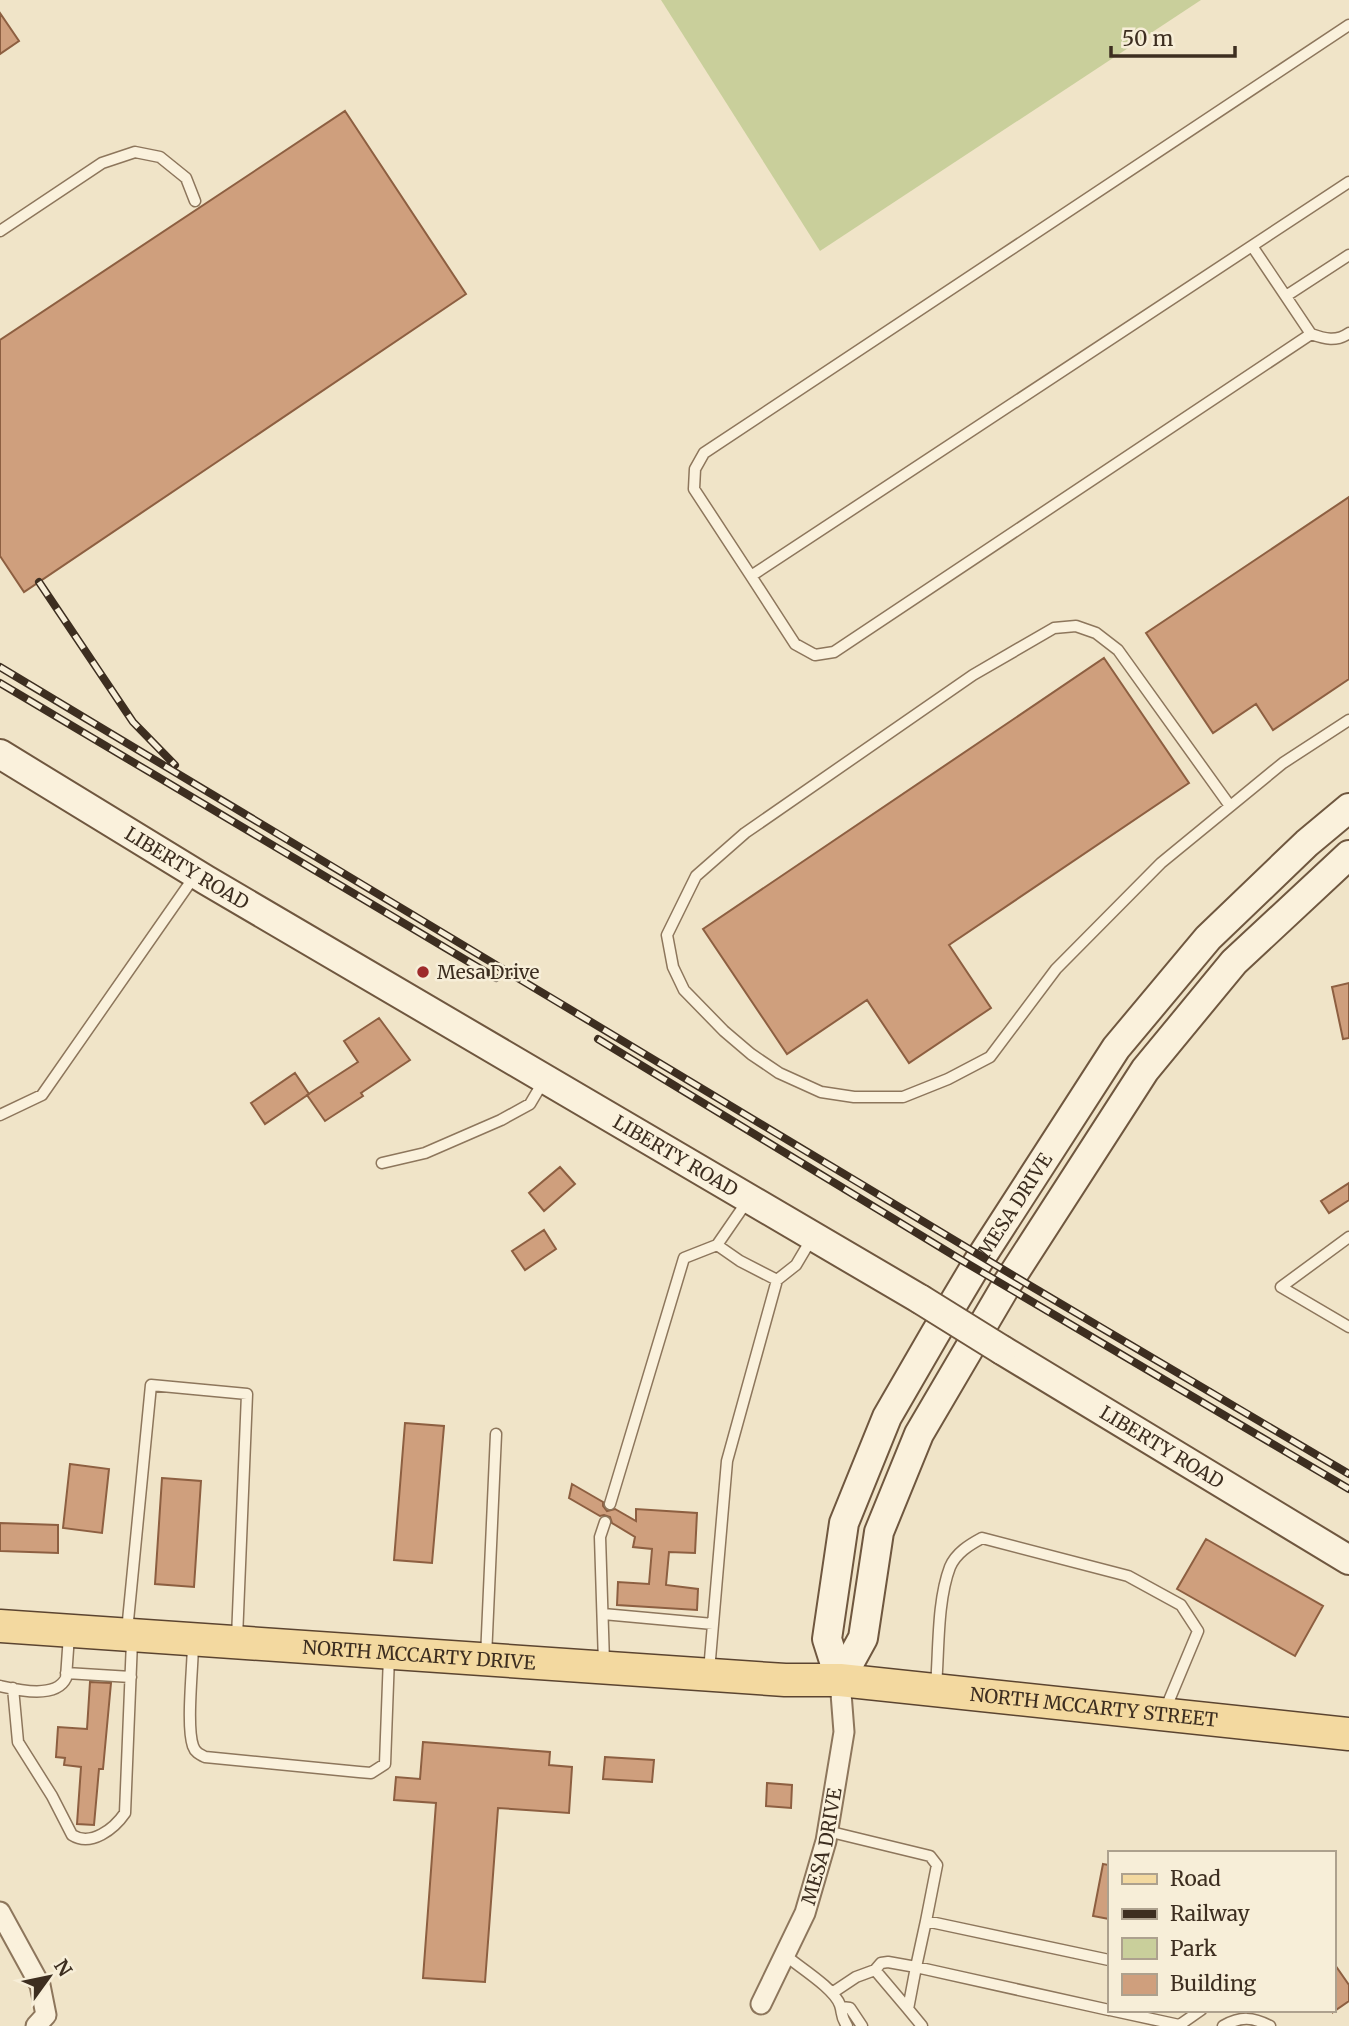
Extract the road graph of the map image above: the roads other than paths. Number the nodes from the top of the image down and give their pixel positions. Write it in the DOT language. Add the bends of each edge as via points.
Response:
graph roads {
  1 [pos="1349,25"];
  2 [pos="1349,182"];
  3 [pos="195,201"];
  4 [pos="0,231"];
  5 [pos="1252,246"];
  6 [pos="1349,256"];
  7 [pos="1286,296"];
  8 [pos="1349,333"];
  9 [pos="1311,334"];
  10 [pos="751,576"];
  11 [pos="1349,721"];
  12 [pos="0,754"];
  13 [pos="1230,806"];
  14 [pos="1349,808"];
  15 [pos="1349,855"];
  16 [pos="197,874"];
  17 [pos="545,1078"];
  18 [pos="0,1115"];
  19 [pos="382,1163"];
  20 [pos="749,1199"];
  21 [pos="813,1237"];
  22 [pos="1349,1237"];
  23 [pos="718,1245"];
  24 [pos="777,1280"];
  25 [pos="1349,1327"];
  26 [pos="496,1434"];
  27 [pos="611,1504"];
  28 [pos="605,1522"];
  29 [pos="1349,1560"];
  30 [pos="603,1614"];
  31 [pos="713,1624"];
  32 [pos="0,1626"];
  33 [pos="70,1630"];
  34 [pos="130,1635"];
  35 [pos="193,1639"];
  36 [pos="237,1642"];
  37 [pos="389,1653"];
  38 [pos="485,1659"];
  39 [pos="604,1668"];
  40 [pos="66,1673"];
  41 [pos="709,1675"];
  42 [pos="131,1677"];
  43 [pos="840,1680"];
  44 [pos="0,1686"];
  45 [pos="13,1688"];
  46 [pos="936,1690"];
  47 [pos="1163,1714"];
  48 [pos="1349,1734"];
  49 [pos="827,1831"];
  50 [pos="0,1912"];
  51 [pos="926,1921"];
  52 [pos="785,1955"];
  53 [pos="1108,1960"];
  54 [pos="916,1967"];
  55 [pos="875,1970"];
  56 [pos="832,1993"];
  57 [pos="761,2004"];
  58 [pos="841,2007"];
  59 [pos="908,2009"];
  60 [pos="1108,2010"];
  61 [pos="1118,2012"];
  62 [pos="1198,2012"];
  63 [pos="1240,2014"];
  64 [pos="36,2026"];
  65 [pos="847,2026"];
  66 [pos="862,2026"];
  67 [pos="922,2026"];
  68 [pos="1178,2026"];
  69 [pos="1223,2026"];
  70 [pos="1270,2026"];
  1 -- 10 [label="lane" via="704,453 695,469 694,489"];
  2 -- 5 [label="lane"];
  3 -- 4 [label="lane" via="186,178 160,157 135,152 102,163"];
  5 -- 7 [label="lane"];
  5 -- 10 [label="lane"];
  6 -- 7 [label="lane"];
  7 -- 9 [label="lane"];
  8 -- 9 [label="lane" via="1326,339"];
  9 -- 10 [label="lane" via="834,652 815,655 795,644"];
  11 -- 13 [label="lane" via="1283,763"];
  12 -- 16 [label="main road, LIBERTY ROAD"];
  13 -- 13 [label="lane" via="1161,863 1056,969 990,1057 903,1097 821,1092 779,1073 724,1031 684,990 673,967 667,935 696,876 745,833 862,750 973,675 1054,628 1076,626 1096,633 1118,650"];
  14 -- 43 [label="main road, MESA DRIVE" via="1208,938 1116,1048 978,1262 887,1418 844,1523 827,1639"];
  15 -- 43 [label="main road, MESA DRIVE" via="1234,962 1145,1070 1007,1283 919,1434 879,1532 863,1638"];
  16 -- 17 [label="main road, LIBERTY ROAD"];
  16 -- 18 [label="lane" via="42,1095"];
  17 -- 19 [label="lane" via="530,1104 501,1120 425,1153"];
  17 -- 20 [label="main road, LIBERTY ROAD"];
  20 -- 21 [label="main road, LIBERTY ROAD"];
  20 -- 23 [label="lane"];
  21 -- 24 [label="lane" via="796,1265"];
  21 -- 29 [label="main road, LIBERTY ROAD, bridge"];
  22 -- 25 [label="lane" via="1281,1287"];
  23 -- 24 [label="lane"];
  23 -- 27 [label="lane" via="684,1258"];
  24 -- 31 [label="lane" via="727,1461"];
  26 -- 38 [label="lane"];
  28 -- 30 [label="lane" via="600,1537"];
  30 -- 31 [label="lane"];
  30 -- 39 [label="lane"];
  31 -- 41 [label="lane"];
  32 -- 33 [label="main road, NORTH MCCARTY DRIVE"];
  33 -- 34 [label="main road, NORTH MCCARTY DRIVE"];
  33 -- 40 [label="lane"];
  34 -- 35 [label="main road, NORTH MCCARTY DRIVE"];
  34 -- 36 [label="lane" via="151,1385 247,1394"];
  34 -- 42 [label="lane"];
  35 -- 36 [label="main road, NORTH MCCARTY DRIVE"];
  35 -- 37 [label="lane" via="191,1724 197,1754 371,1773 385,1764"];
  36 -- 37 [label="main road, NORTH MCCARTY DRIVE"];
  37 -- 38 [label="main road, NORTH MCCARTY DRIVE"];
  38 -- 39 [label="main road, NORTH MCCARTY DRIVE"];
  39 -- 41 [label="main road, NORTH MCCARTY DRIVE"];
  40 -- 42 [label="lane"];
  40 -- 45 [label="lane" via="63,1684 50,1692"];
  41 -- 43 [label="main road, NORTH MCCARTY DRIVE"];
  42 -- 45 [label="lane" via="125,1813 89,1840 72,1835 24,1754 16,1730"];
  43 -- 46 [label="main road, NORTH MCCARTY STREET"];
  43 -- 49 [label="street, MESA DRIVE" via="844,1732"];
  44 -- 45 [label="lane"];
  46 -- 47 [label="main road, NORTH MCCARTY STREET"];
  46 -- 47 [label="lane" via="943,1599 951,1565 963,1549 982,1538 1128,1576 1181,1605 1198,1631"];
  47 -- 48 [label="main road, NORTH MCCARTY STREET"];
  49 -- 51 [label="lane" via="930,1856 937,1865"];
  49 -- 52 [label="street, MESA DRIVE" via="805,1913"];
  50 -- 64 [label="street" via="40,1985 46,2015"];
  51 -- 53 [label="lane"];
  51 -- 54 [label="lane"];
  52 -- 56 [label="lane"];
  52 -- 57 [label="street, MESA DRIVE"];
  54 -- 55 [label="lane" via="888,1962"];
  54 -- 59 [label="lane"];
  54 -- 60 [label="lane"];
  55 -- 56 [label="lane"];
  55 -- 59 [label="lane"];
  56 -- 58 [label="lane"];
  58 -- 65 [label="lane"];
  58 -- 66 [label="lane" via="850,2008"];
  59 -- 67 [label="lane"];
  61 -- 68 [label="lane"];
  62 -- 68 [label="lane"];
  63 -- 69 [label="lane"];
  63 -- 70 [label="lane"];
}
